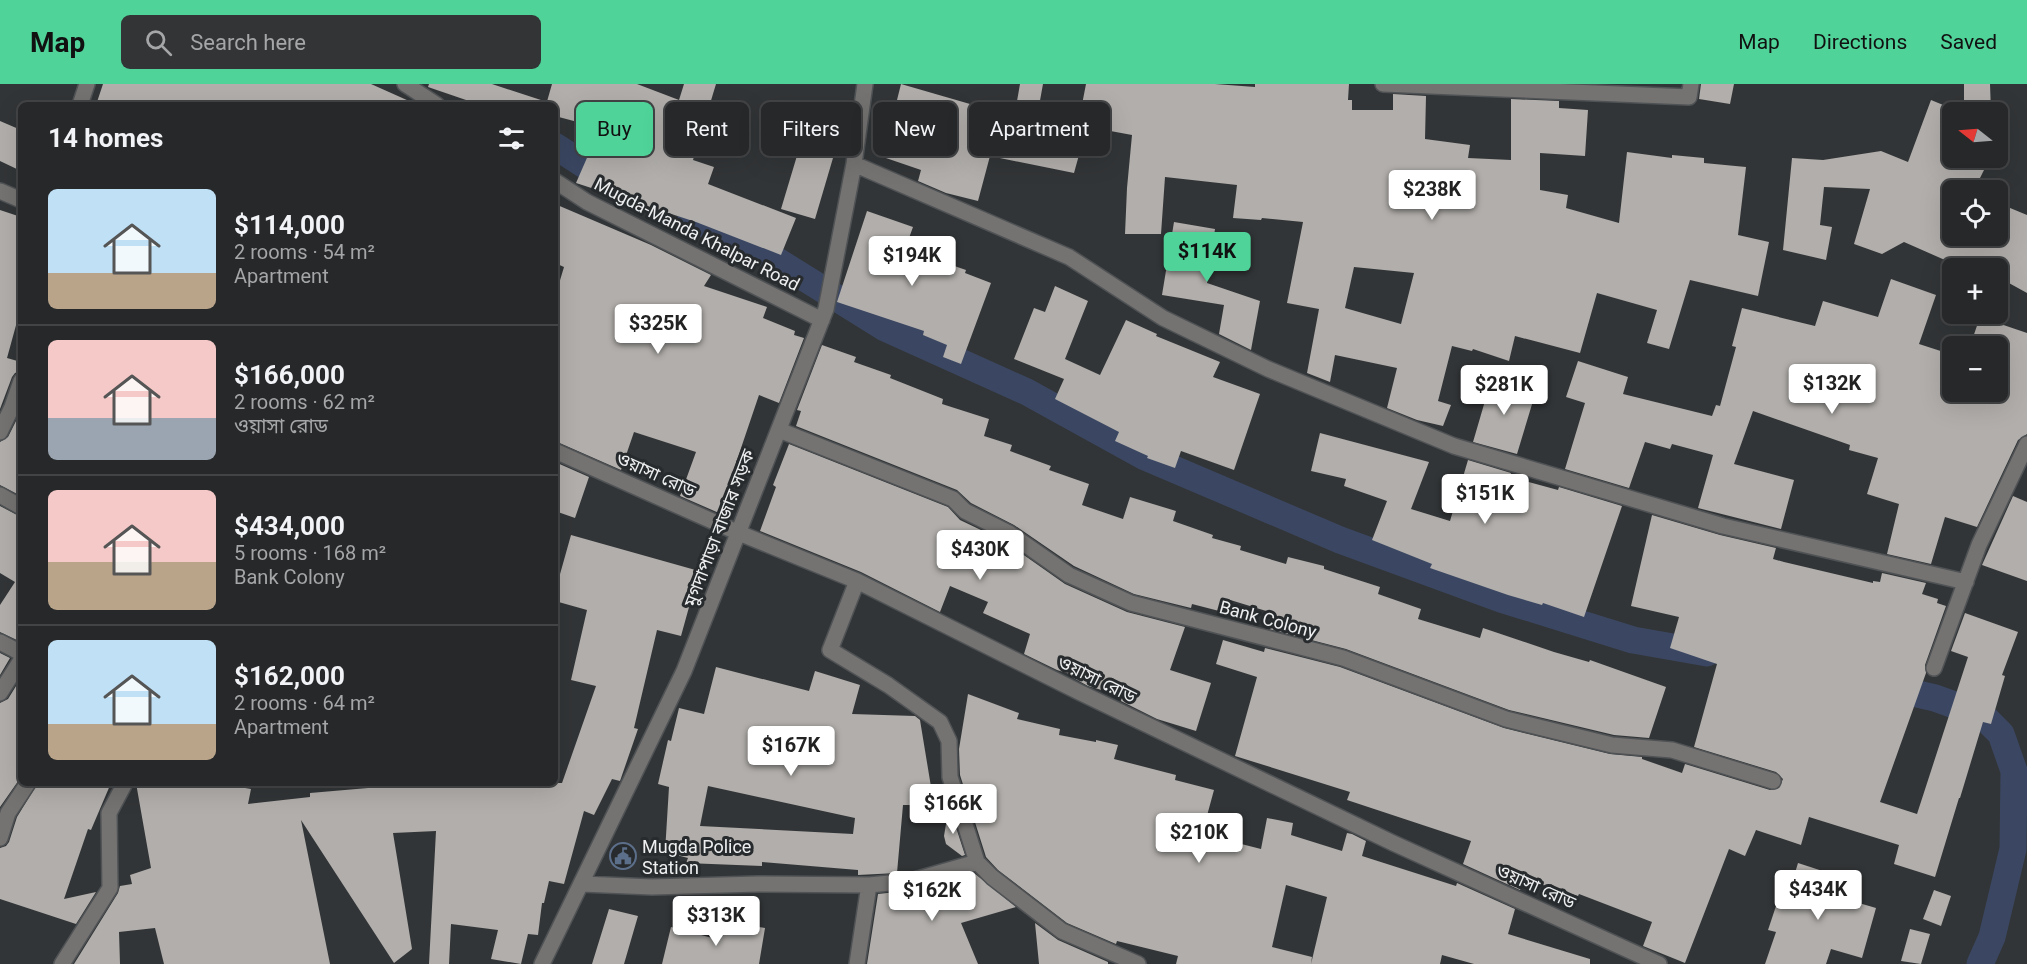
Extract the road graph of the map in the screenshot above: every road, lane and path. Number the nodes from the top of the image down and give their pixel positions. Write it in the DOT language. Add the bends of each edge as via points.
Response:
graph roads {
  1 [pos="87,84"];
  2 [pos="405,84"];
  3 [pos="865,84"];
  4 [pos="1383,84"];
  5 [pos="1691,84"];
  6 [pos="81,102"];
  7 [pos="432,102"];
  8 [pos="854,164"];
  9 [pos="558,183"];
  10 [pos="0,191"];
  11 [pos="18,200"];
  12 [pos="824,315"];
  13 [pos="18,390"];
  14 [pos="779,430"];
  15 [pos="0,432"];
  16 [pos="2027,444"];
  17 [pos="558,452"];
  18 [pos="0,495"];
  19 [pos="18,505"];
  20 [pos="739,533"];
  21 [pos="857,581"];
  22 [pos="1966,582"];
  23 [pos="0,642"];
  24 [pos="18,651"];
  25 [pos="18,665"];
  26 [pos="1934,668"];
  27 [pos="0,693"];
  28 [pos="1773,781"];
  29 [pos="26,786"];
  30 [pos="124,786"];
  31 [pos="0,838"];
  32 [pos="977,862"];
  33 [pos="582,884"];
  34 [pos="869,885"];
  35 [pos="62,964"];
  36 [pos="542,964"];
  37 [pos="857,964"];
  38 [pos="1138,964"];
  39 [pos="1659,964"];
  1 -- 6 [label="street"];
  2 -- 7 [label="street"];
  3 -- 8 [label="street, মুগদাপাড়া বাজার সড়ক"];
  4 -- 5 [label="street" via="1689,97"];
  8 -- 12 [label="street, মুগদাপাড়া বাজার সড়ক"];
  8 -- 22 [label="street" via="1069,257 1163,318 1268,369 1454,446 1723,526"];
  9 -- 12 [label="street, Mugda-Manda Khalpar Road" via="587,202"];
  10 -- 11 [label="street"];
  12 -- 14 [label="street, মুগদাপাড়া বাজার সড়ক"];
  13 -- 15 [label="street"];
  14 -- 20 [label="street, মুগদাপাড়া বাজার সড়ক"];
  14 -- 28 [label="street, Bank Colony" via="953,499 965,511 1009,533 1069,575 1131,603 1343,658 1506,719 1612,745 1672,750"];
  16 -- 22 [label="street" via="1979,544"];
  17 -- 20 [label="street, ওয়াসা রোড"];
  18 -- 19 [label="street"];
  20 -- 21 [label="street, ওয়াসা রোড"];
  20 -- 33 [label="street, মুগদাপাড়া বাজার সড়ক" via="684,671"];
  21 -- 32 [label="street" via="830,650 940,722 949,741 950,777"];
  21 -- 39 [label="street, ওয়াসা রোড" via="1382,837"];
  22 -- 26 [label="street"];
  23 -- 24 [label="street"];
  25 -- 27 [label="street"];
  29 -- 31 [label="street" via="8,813"];
  30 -- 35 [label="street" via="108,813 110,888"];
  32 -- 34 [label="street" via="911,880"];
  32 -- 38 [label="street" via="1062,931"];
  33 -- 34 [label="street"];
  33 -- 36 [label="street, মুগদাপাড়া বাজার সড়ক"];
  34 -- 37 [label="street"];
}
